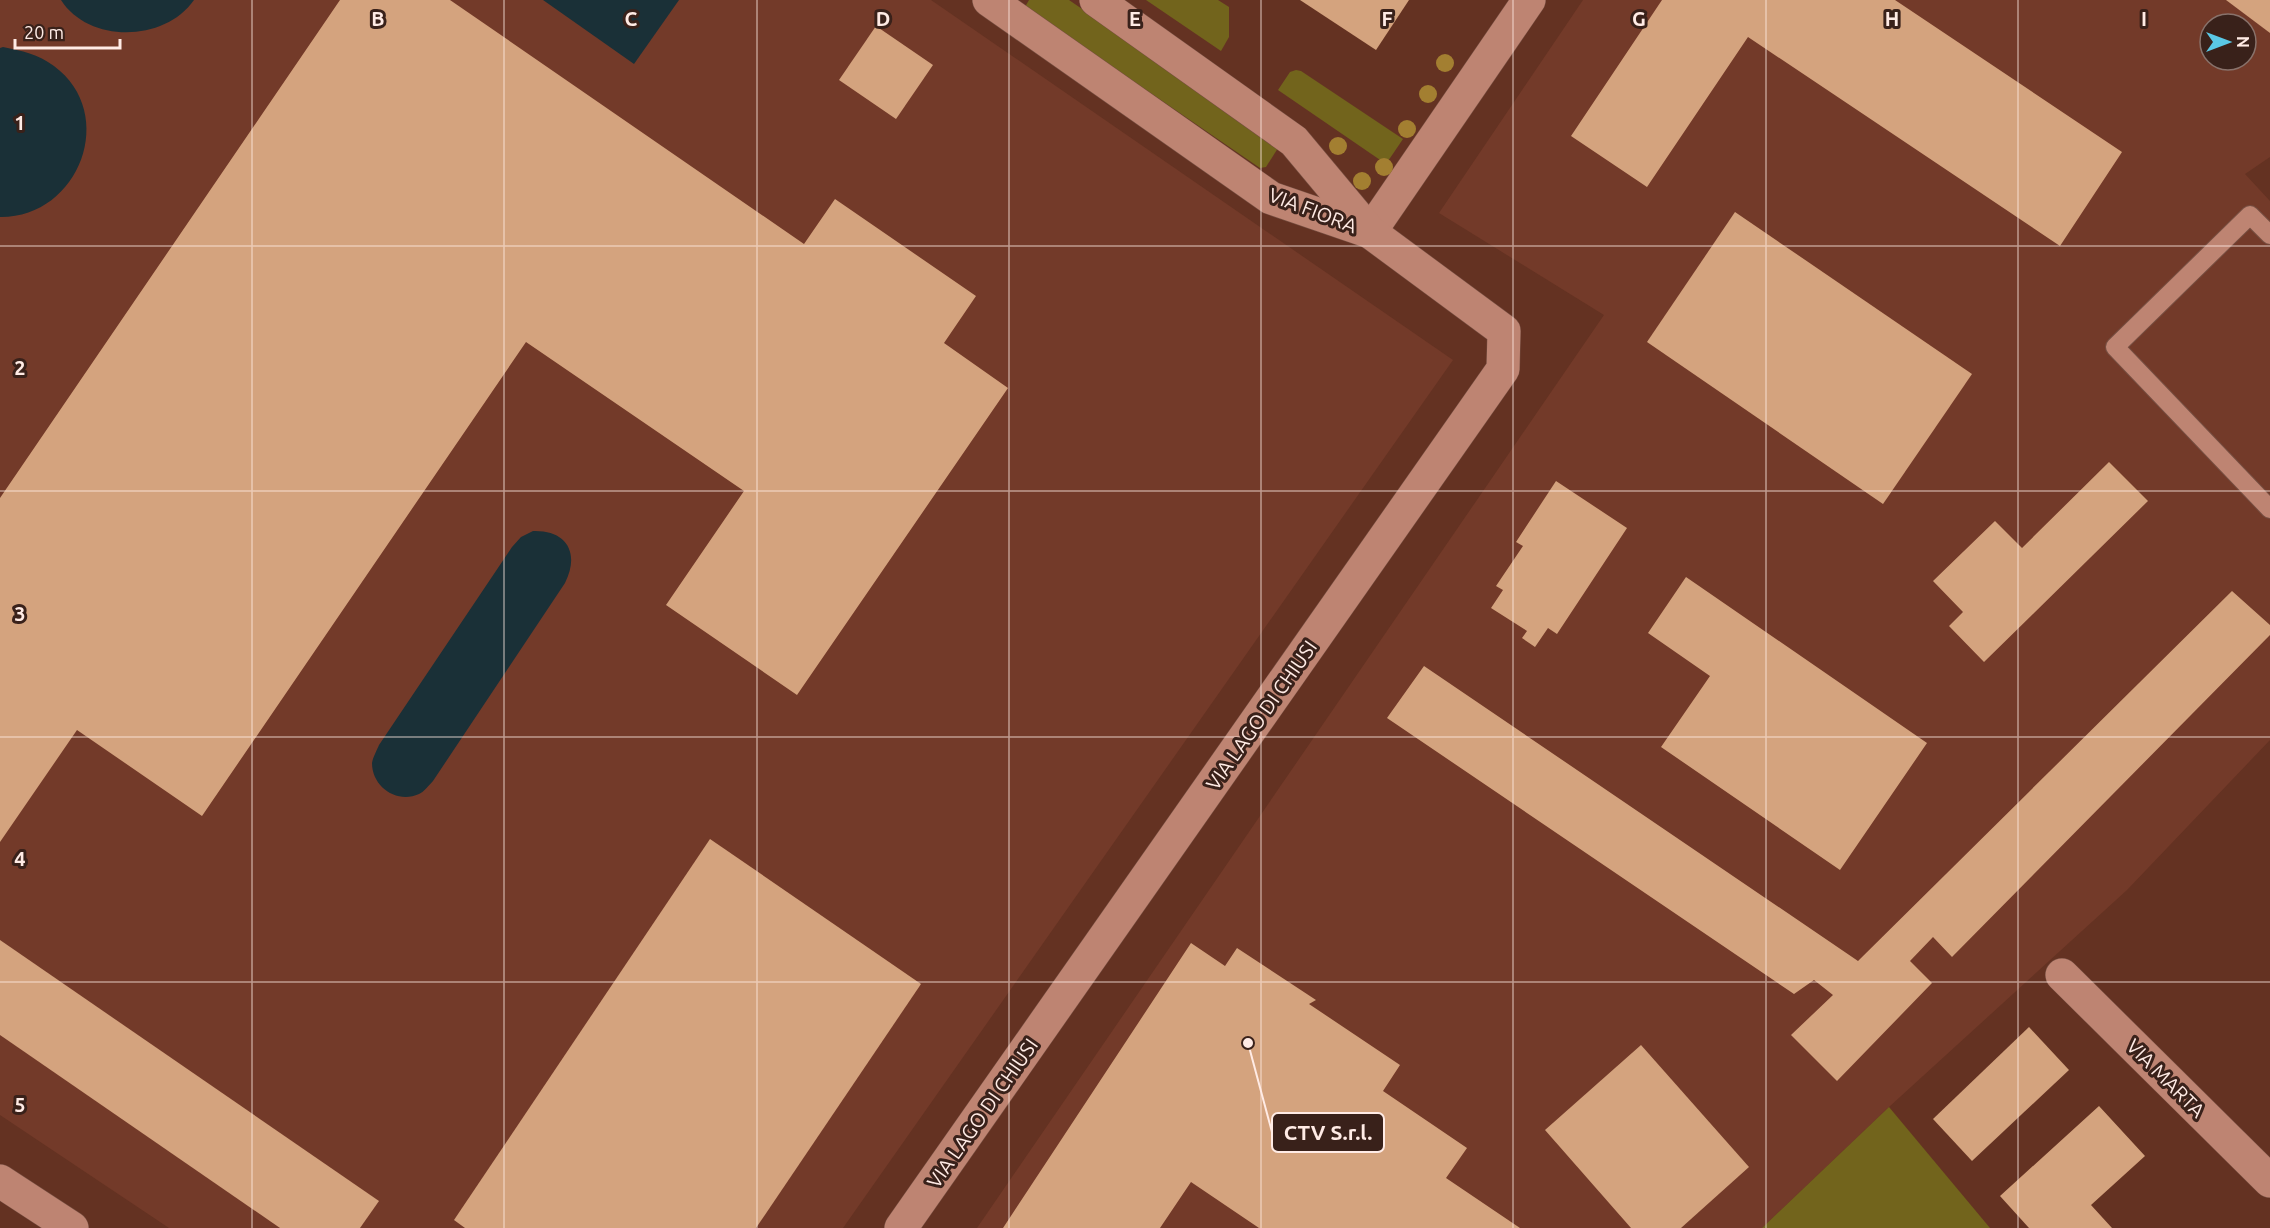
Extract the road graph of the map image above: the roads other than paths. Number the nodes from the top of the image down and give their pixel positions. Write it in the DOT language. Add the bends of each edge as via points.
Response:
graph roads {
  1 [pos="989,0"];
  2 [pos="1096,0"];
  3 [pos="1529,0"];
  4 [pos="1370,232"];
  5 [pos="2270,235"];
  6 [pos="2270,509"];
  7 [pos="2062,975"];
  8 [pos="0,1181"];
  9 [pos="2270,1181"];
  10 [pos="64,1226"];
  11 [pos="901,1228"];
  1 -- 4 [label="street, VIA FIORA" via="1271,198"];
  2 -- 4 [label="street, VIA FIORA" via="1294,141"];
  3 -- 4 [label="street"];
  4 -- 11 [label="street, VIA LAGO DI CHIUSI" via="1504,331 1503,369"];
  5 -- 6 [label="lane" via="2250,215 2115,346"];
  7 -- 9 [label="street, VIA MARTA"];
  8 -- 10 [label="street"];
}
